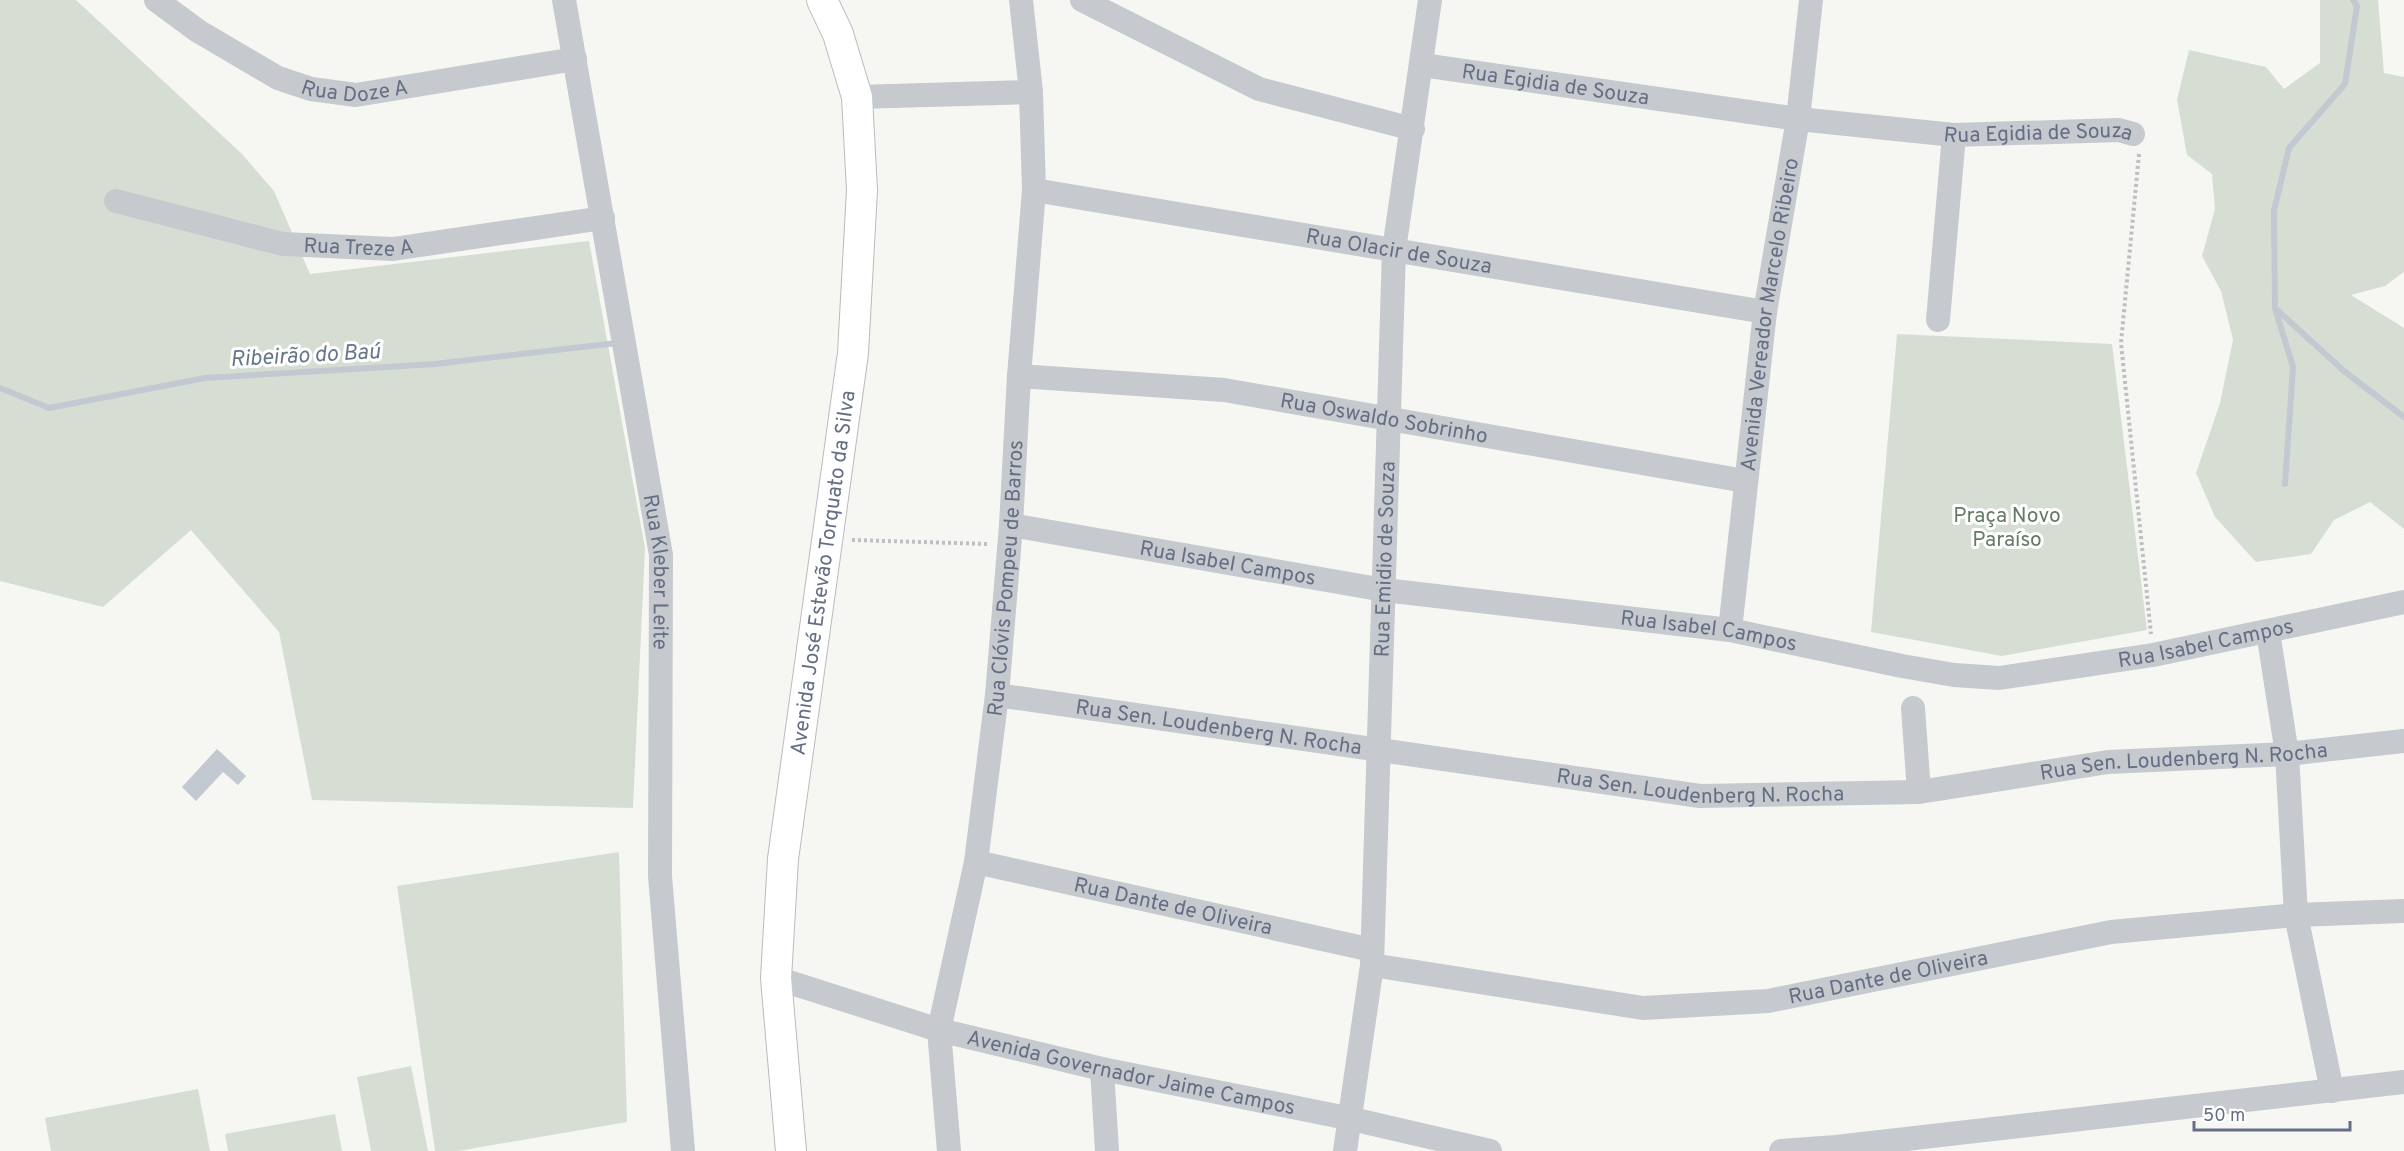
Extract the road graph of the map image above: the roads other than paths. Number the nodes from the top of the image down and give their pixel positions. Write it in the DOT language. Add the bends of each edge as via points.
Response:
graph roads {
  1 [pos="156,0"];
  2 [pos="564,0"];
  3 [pos="822,0"];
  4 [pos="1021,0"];
  5 [pos="1082,0"];
  6 [pos="1430,0"];
  7 [pos="1811,0"];
  8 [pos="575,59"];
  9 [pos="1422,65"];
  10 [pos="1031,92"];
  11 [pos="857,98"];
  12 [pos="1798,119"];
  13 [pos="1413,129"];
  14 [pos="1954,135"];
  15 [pos="2133,135"];
  16 [pos="1034,190"];
  17 [pos="116,201"];
  18 [pos="603,218"];
  19 [pos="1394,250"];
  20 [pos="1765,312"];
  21 [pos="1938,320"];
  22 [pos="1019,376"];
  23 [pos="1388,417"];
  24 [pos="1745,481"];
  25 [pos="1010,535"];
  26 [pos="1384,590"];
  27 [pos="2404,602"];
  28 [pos="1730,630"];
  29 [pos="2268,632"];
  30 [pos="997,694"];
  31 [pos="1912,708"];
  32 [pos="2404,741"];
  33 [pos="1379,751"];
  34 [pos="2287,754"];
  35 [pos="1919,792"];
  36 [pos="975,862"];
  37 [pos="2404,911"];
  38 [pos="2296,915"];
  39 [pos="1372,958"];
  40 [pos="776,978"];
  41 [pos="939,1030"];
  42 [pos="1102,1069"];
  43 [pos="2404,1082"];
  44 [pos="2332,1091"];
  45 [pos="1352,1119"];
  46 [pos="683,1151"];
  47 [pos="791,1151"];
  48 [pos="949,1151"];
  49 [pos="1107,1151"];
  50 [pos="1345,1151"];
  51 [pos="1490,1151"];
  52 [pos="1781,1151"];
  1 -- 8 [label="street, Rua Doze A" via="198,31 278,78 311,90 356,95"];
  2 -- 8 [label="street, Rua Kleber Leite"];
  3 -- 11 [label="main road, Avenida José Estevão Torquato da Silva" via="838,34"];
  4 -- 10 [label="street, Rua Clóvis Pompeu de Barros"];
  5 -- 13 [label="street" via="1259,89"];
  6 -- 9 [label="street, Rua Emidio de Souza"];
  7 -- 12 [label="street, Avenida Vereador Marcelo Ribeiro"];
  8 -- 18 [label="street, Rua Kleber Leite"];
  9 -- 12 [label="street, Rua Egidia de Souza"];
  9 -- 13 [label="street, Rua Emidio de Souza"];
  10 -- 11 [label="street"];
  10 -- 16 [label="street, Rua Clóvis Pompeu de Barros"];
  11 -- 40 [label="main road, Avenida José Estevão Torquato da Silva" via="862,190 853,353 783,858"];
  12 -- 14 [label="street, Rua Egidia de Souza"];
  12 -- 20 [label="street, Avenida Vereador Marcelo Ribeiro"];
  13 -- 19 [label="street, Rua Emidio de Souza"];
  14 -- 15 [label="street, Rua Egidia de Souza" via="2120,130"];
  14 -- 21 [label="street"];
  16 -- 19 [label="street, Rua Olacir de Souza"];
  16 -- 22 [label="street, Rua Clóvis Pompeu de Barros"];
  17 -- 18 [label="street, Rua Treze A" via="283,244 393,249"];
  18 -- 46 [label="street, Rua Kleber Leite" via="661,555 660,876"];
  19 -- 20 [label="street, Rua Olacir de Souza"];
  19 -- 23 [label="street, Rua Emidio de Souza"];
  20 -- 24 [label="street, Avenida Vereador Marcelo Ribeiro"];
  22 -- 23 [label="street, Rua Oswaldo Sobrinho" via="1224,390"];
  22 -- 25 [label="street, Rua Clóvis Pompeu de Barros"];
  23 -- 24 [label="street, Rua Oswaldo Sobrinho"];
  23 -- 26 [label="street, Rua Emidio de Souza"];
  24 -- 28 [label="street, Avenida Vereador Marcelo Ribeiro"];
  25 -- 26 [label="street, Rua Isabel Campos"];
  25 -- 30 [label="street, Rua Clóvis Pompeu de Barros"];
  26 -- 28 [label="street, Rua Isabel Campos"];
  26 -- 33 [label="street, Rua Emidio de Souza"];
  27 -- 29 [label="street, Rua Isabel Campos"];
  28 -- 29 [label="street, Rua Isabel Campos" via="1892,665 1999,678 2153,655"];
  29 -- 34 [label="street"];
  30 -- 33 [label="street, Rua Sen. Loudenberg N. Rocha"];
  30 -- 36 [label="street, Rua Clóvis Pompeu de Barros"];
  31 -- 35 [label="street"];
  32 -- 34 [label="street, Rua Sen. Loudenberg N. Rocha"];
  33 -- 35 [label="street, Rua Sen. Loudenberg N. Rocha" via="1700,796"];
  33 -- 39 [label="street, Rua Emidio de Souza"];
  34 -- 35 [label="street, Rua Sen. Loudenberg N. Rocha" via="2108,762"];
  34 -- 38 [label="street"];
  36 -- 39 [label="street, Rua Dante de Oliveira"];
  36 -- 41 [label="street, Rua Clóvis Pompeu de Barros"];
  37 -- 38 [label="street, Rua Dante de Oliveira"];
  38 -- 39 [label="street, Rua Dante de Oliveira" via="2111,932 1768,1001 1643,1008"];
  38 -- 44 [label="street"];
  39 -- 45 [label="street, Rua Emidio de Souza"];
  40 -- 41 [label="street, Avenida Governador Jaime Campos"];
  40 -- 47 [label="main road, Avenida José Estevão Torquato da Silva"];
  41 -- 42 [label="street, Avenida Governador Jaime Campos"];
  41 -- 48 [label="street, Rua Clóvis Pompeu de Barros"];
  42 -- 45 [label="street, Avenida Governador Jaime Campos"];
  42 -- 49 [label="street"];
  43 -- 44 [label="street"];
  44 -- 52 [label="street"];
  45 -- 50 [label="street, Rua Emidio de Souza"];
  45 -- 51 [label="street, Avenida Governador Jaime Campos"];
}
